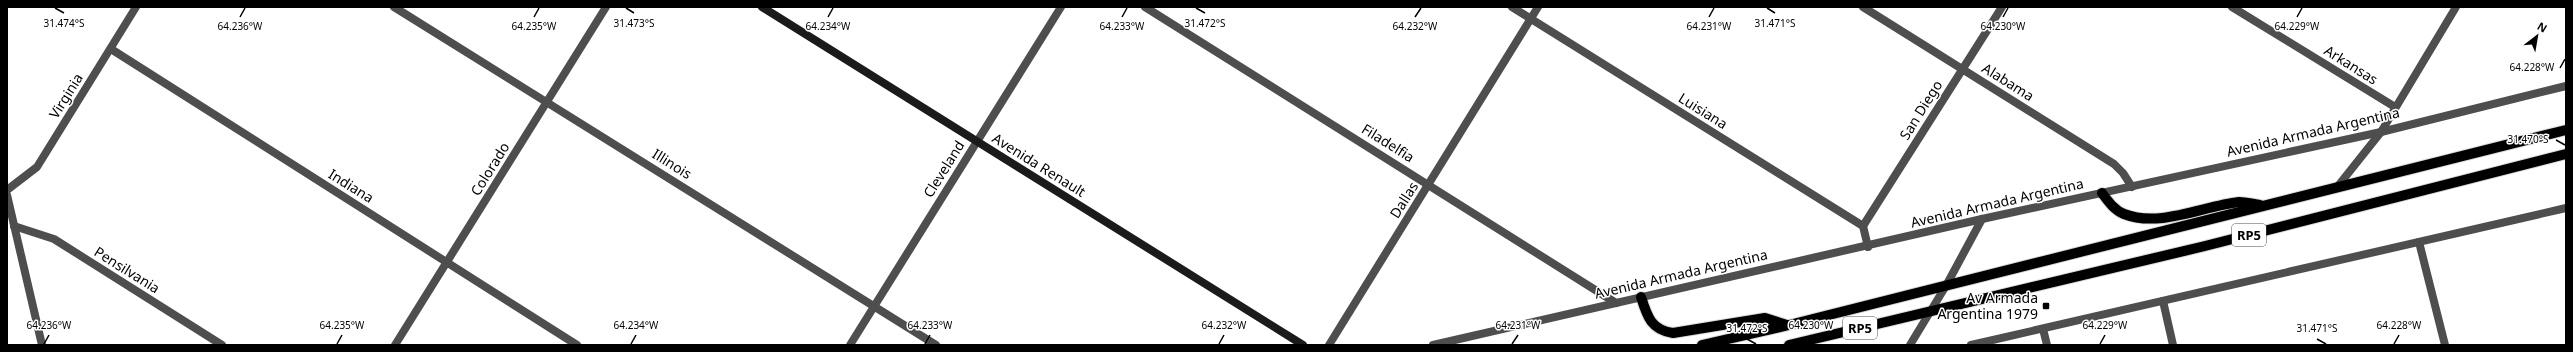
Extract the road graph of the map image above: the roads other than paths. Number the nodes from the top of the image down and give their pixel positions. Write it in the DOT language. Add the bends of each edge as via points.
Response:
graph roads {
  1 [pos="136,7"];
  2 [pos="394,7"];
  3 [pos="606,7"];
  4 [pos="762,7"];
  5 [pos="1061,7"];
  6 [pos="1145,7"];
  7 [pos="1512,7"];
  8 [pos="1538,7"];
  9 [pos="1863,7"];
  10 [pos="2002,7"];
  11 [pos="2232,7"];
  12 [pos="2456,7"];
  13 [pos="1530,19"];
  14 [pos="111,49"];
  15 [pos="1963,69"];
  16 [pos="2566,86"];
  17 [pos="547,102"];
  18 [pos="2394,107"];
  19 [pos="2566,130"];
  20 [pos="2381,132"];
  21 [pos="977,141"];
  22 [pos="2566,154"];
  23 [pos="1429,184"];
  24 [pos="2338,186"];
  25 [pos="2132,187"];
  26 [pos="7,190"];
  27 [pos="2102,193"];
  28 [pos="7,195"];
  29 [pos="2264,206"];
  30 [pos="2566,208"];
  31 [pos="1982,219"];
  32 [pos="14,226"];
  33 [pos="1862,226"];
  34 [pos="2419,242"];
  35 [pos="1868,247"];
  36 [pos="447,263"];
  37 [pos="1947,284"];
  38 [pos="1641,297"];
  39 [pos="2163,301"];
  40 [pos="1616,303"];
  41 [pos="875,306"];
  42 [pos="1931,310"];
  43 [pos="1789,325"];
  44 [pos="2043,329"];
  45 [pos="42,345"];
  46 [pos="222,345"];
  47 [pos="395,345"];
  48 [pos="577,345"];
  49 [pos="850,345"];
  50 [pos="936,345"];
  51 [pos="1303,345"];
  52 [pos="1329,345"];
  53 [pos="1433,345"];
  54 [pos="1702,345"];
  55 [pos="1789,345"];
  56 [pos="1910,345"];
  57 [pos="1971,345"];
  58 [pos="2047,345"];
  59 [pos="2173,345"];
  60 [pos="2445,345"];
  1 -- 14 [label="street, Virginia"];
  2 -- 17 [label="street, Illinois"];
  3 -- 17 [label="street, Colorado"];
  4 -- 21 [label="street, Avenida Renault"];
  5 -- 21 [label="street, Cleveland"];
  6 -- 23 [label="street, Filadelfia"];
  7 -- 13 [label="street, Luisiana"];
  8 -- 13 [label="street, Dallas"];
  9 -- 15 [label="street, Alabama"];
  10 -- 15 [label="street, San Diego"];
  11 -- 18 [label="street, Arkansas"];
  12 -- 18 [label="street"];
  13 -- 23 [label="street, Dallas"];
  13 -- 33 [label="street, Luisiana"];
  14 -- 26 [label="street, Virginia" via="37,166"];
  14 -- 36 [label="street, Indiana"];
  15 -- 25 [label="street, Alabama" via="2114,164"];
  15 -- 33 [label="street, San Diego"];
  16 -- 20 [label="street, Avenida Armada Argentina"];
  17 -- 36 [label="street, Colorado"];
  17 -- 41 [label="street, Illinois"];
  18 -- 20 [label="street"];
  19 -- 24 [label="main road, RP5"];
  20 -- 24 [label="street"];
  20 -- 25 [label="street, Avenida Armada Argentina"];
  21 -- 41 [label="street, Cleveland"];
  21 -- 51 [label="street, Avenida Renault"];
  22 -- 42 [label="main road, RP5" via="2212,244"];
  23 -- 40 [label="street, Filadelfia"];
  23 -- 52 [label="street, Dallas"];
  24 -- 29 [label="main road, RP5"];
  25 -- 27 [label="street, Avenida Armada Argentina"];
  27 -- 29 [label="main road" via="2119,211 2139,217 2167,216 2240,202"];
  27 -- 31 [label="street, Avenida Armada Argentina"];
  28 -- 32 [label="street"];
  29 -- 37 [label="main road, RP5"];
  30 -- 34 [label="street"];
  31 -- 35 [label="street, Avenida Armada Argentina"];
  31 -- 37 [label="street"];
  32 -- 45 [label="street"];
  32 -- 46 [label="street, Pensilvania" via="54,239"];
  33 -- 35 [label="street"];
  34 -- 39 [label="street"];
  34 -- 60 [label="street"];
  35 -- 38 [label="street, Avenida Armada Argentina"];
  36 -- 47 [label="street, Colorado"];
  36 -- 48 [label="street, Indiana"];
  37 -- 42 [label="street"];
  37 -- 43 [label="main road, RP5"];
  38 -- 40 [label="street, Avenida Armada Argentina"];
  38 -- 43 [label="main road" via="1648,320 1664,332 1672,333 1765,318"];
  39 -- 44 [label="street"];
  39 -- 59 [label="street"];
  40 -- 53 [label="street, Avenida Armada Argentina"];
  41 -- 49 [label="street, Cleveland"];
  41 -- 50 [label="street, Illinois"];
  42 -- 55 [label="main road, RP5"];
  42 -- 56 [label="street"];
  43 -- 54 [label="main road, RP5"];
  44 -- 57 [label="street"];
  44 -- 58 [label="street"];
}
